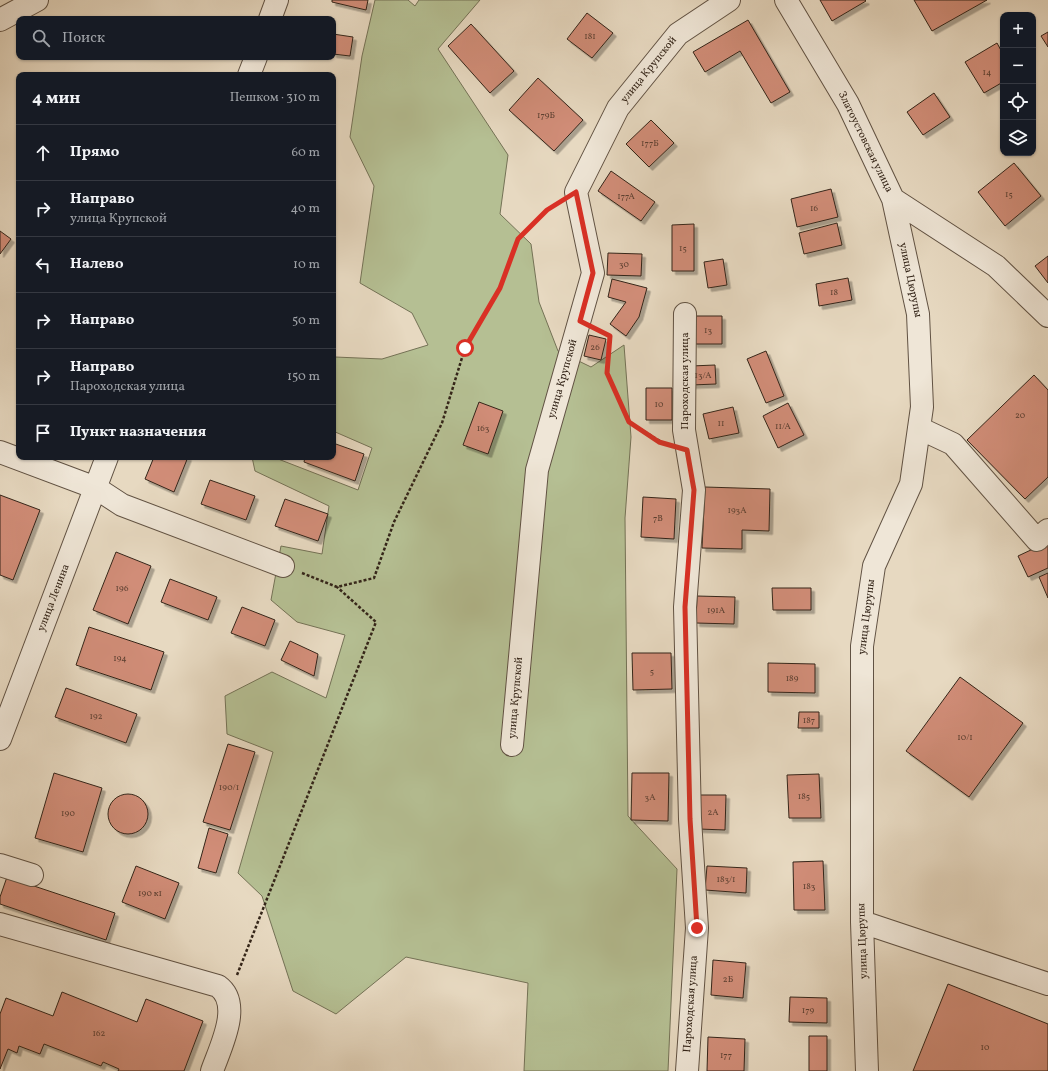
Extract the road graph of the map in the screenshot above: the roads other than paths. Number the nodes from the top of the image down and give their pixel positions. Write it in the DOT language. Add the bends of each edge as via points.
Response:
graph roads {
  1 [pos="37,0"];
  2 [pos="277,0"];
  3 [pos="729,0"];
  4 [pos="786,0"];
  5 [pos="271,16"];
  6 [pos="0,20"];
  7 [pos="255,60"];
  8 [pos="251,72"];
  9 [pos="893,199"];
  10 [pos="685,314"];
  11 [pos="1048,316"];
  12 [pos="919,428"];
  13 [pos="0,452"];
  14 [pos="16,458"];
  15 [pos="21,460"];
  16 [pos="106,460"];
  17 [pos="96,488"];
  18 [pos="1048,530"];
  19 [pos="283,566"];
  20 [pos="0,738"];
  21 [pos="512,745"];
  22 [pos="0,865"];
  23 [pos="32,875"];
  24 [pos="862,922"];
  25 [pos="0,924"];
  26 [pos="1048,984"];
  27 [pos="212,1071"];
  28 [pos="687,1071"];
  29 [pos="867,1071"];
  1 -- 6 [label="street"];
  2 -- 5 [label="street"];
  3 -- 21 [label="street, улица Крупской" via="678,34 618,108 576,192 593,273 537,470"];
  4 -- 9 [label="street, Златоустовская улица" via="848,104"];
  7 -- 8 [label="street"];
  9 -- 11 [label="street, Златоустовская улица" via="996,266"];
  9 -- 12 [label="street, улица Цюрупы" via="918,314 922,407"];
  10 -- 28 [label="street, Пароходская улица" via="684,430 694,490 685,607 690,819 697,928"];
  12 -- 18 [label="street" via="954,444 1037,540"];
  12 -- 24 [label="street, улица Цюрупы" via="911,484 874,566 862,646"];
  13 -- 14 [label="street"];
  15 -- 17 [label="street"];
  16 -- 17 [label="street, улица Ленина"];
  17 -- 19 [label="street" via="122,505"];
  17 -- 20 [label="street, улица Ленина"];
  22 -- 23 [label="street"];
  24 -- 26 [label="street"];
  24 -- 29 [label="street, улица Цюрупы"];
  25 -- 27 [label="street" via="213,983 224,990 228,997 228,1026"];
}
